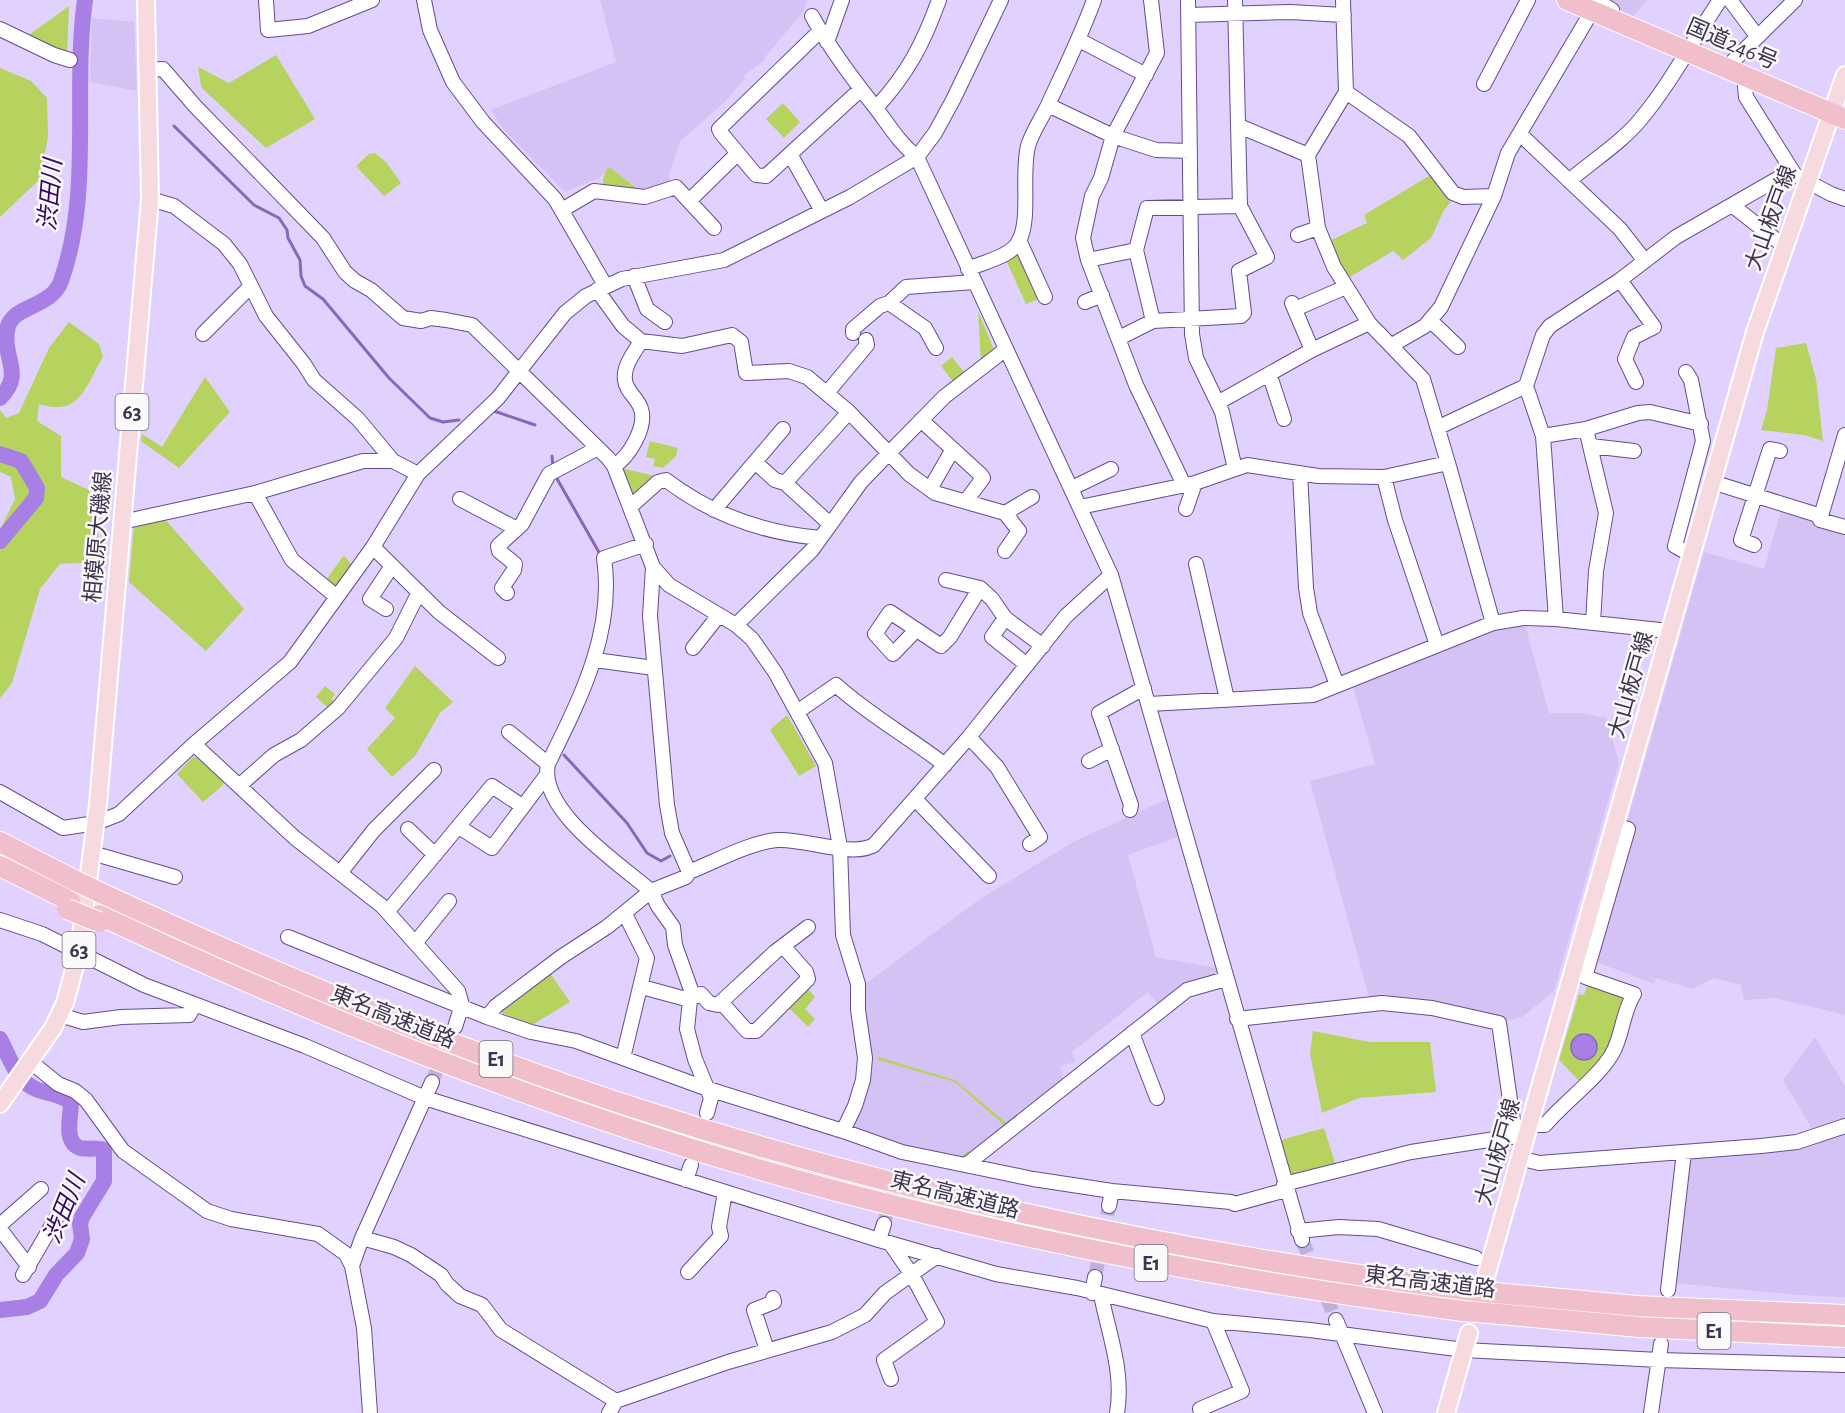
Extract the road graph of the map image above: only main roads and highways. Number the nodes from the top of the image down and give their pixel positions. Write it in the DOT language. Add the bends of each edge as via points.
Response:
graph roads {
  1 [pos="146,0"];
  2 [pos="1567,0"];
  3 [pos="1599,10"];
  4 [pos="1845,75"];
  5 [pos="1838,116"];
  6 [pos="0,840"];
  7 [pos="0,866"];
  8 [pos="0,881"];
  9 [pos="69,905"];
  10 [pos="0,1104"];
  11 [pos="1487,1273"];
  12 [pos="1845,1315"];
  13 [pos="1469,1333"];
  14 [pos="1845,1337"];
  15 [pos="1446,1413"];
  1 -- 10 [label="main road, 相模原大磯線 / 63" via="150,199 96,823 79,951 60,1015"];
  2 -- 3 [label="highway, 国道246号"];
  3 -- 5 [label="highway, 国道246号"];
  4 -- 5 [label="main road"];
  5 -- 11 [label="main road, 大山板戸線" via="1808,182 1755,332 1551,1047 1522,1132 1519,1158"];
  6 -- 12 [label="highway, 東名高速道路 / E1, bridge" via="68,877 226,950 423,1032 616,1102 906,1187 1115,1234 1282,1264 1466,1290 1637,1306"];
  7 -- 9 [label="highway, E1"];
  8 -- 9 [label="highway"];
  9 -- 14 [label="highway, 東名高速道路 / E1, bridge" via="297,1005 507,1087 620,1126 835,1190 1111,1255 1275,1285 1463,1311 1606,1325"];
  13 -- 15 [label="main road"];
}
